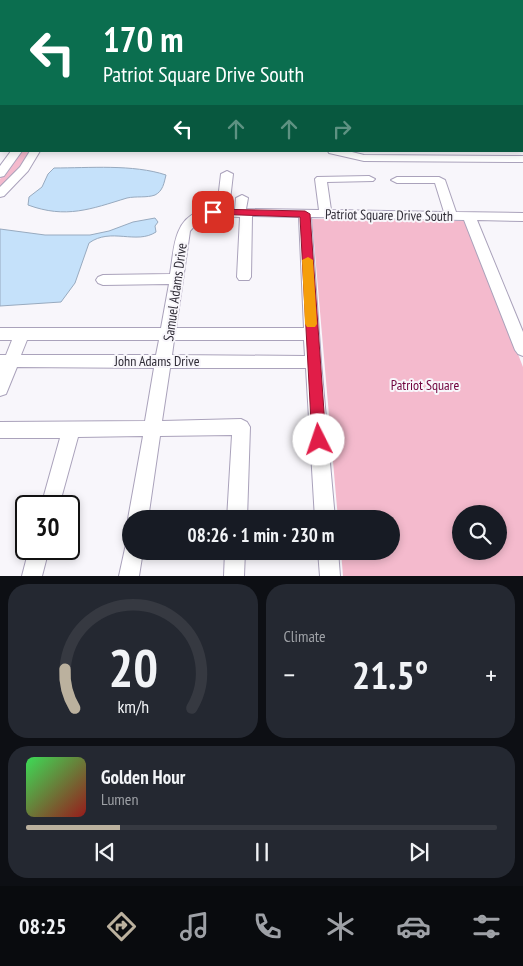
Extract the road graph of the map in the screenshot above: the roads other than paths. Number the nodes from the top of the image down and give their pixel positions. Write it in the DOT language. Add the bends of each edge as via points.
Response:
graph roads {
  1 [pos="34,152"];
  2 [pos="337,152"];
  3 [pos="15,153"];
  4 [pos="0,155"];
  5 [pos="452,155"];
  6 [pos="523,159"];
  7 [pos="0,174"];
  8 [pos="227,174"];
  9 [pos="369,179"];
  10 [pos="397,180"];
  11 [pos="0,194"];
  12 [pos="242,198"];
  13 [pos="205,199"];
  14 [pos="223,212"];
  15 [pos="243,213"];
  16 [pos="305,214"];
  17 [pos="325,214"];
  18 [pos="199,215"];
  19 [pos="451,216"];
  20 [pos="469,216"];
  21 [pos="523,217"];
  22 [pos="244,277"];
  23 [pos="177,279"];
  24 [pos="103,280"];
  25 [pos="0,334"];
  26 [pos="22,334"];
  27 [pos="168,334"];
  28 [pos="312,334"];
  29 [pos="523,350"];
  30 [pos="6,361"];
  31 [pos="164,361"];
  32 [pos="313,362"];
  33 [pos="0,389"];
  34 [pos="153,429"];
  35 [pos="0,430"];
  36 [pos="71,430"];
  37 [pos="53,495"];
  38 [pos="140,510"];
  39 [pos="236,510"];
  40 [pos="325,510"];
  41 [pos="36,560"];
  42 [pos="131,560"];
  43 [pos="235,560"];
  44 [pos="329,560"];
  45 [pos="32,576"];
  46 [pos="128,576"];
  47 [pos="234,576"];
  48 [pos="330,576"];
  1 -- 11 [label="street" via="24,169"];
  2 -- 5 [label="street" via="364,158"];
  3 -- 4 [label="street"];
  3 -- 7 [label="street"];
  5 -- 6 [label="street"];
  8 -- 14 [label="street"];
  9 -- 17 [label="street" via="321,179"];
  10 -- 19 [label="street" via="439,180"];
  12 -- 15 [label="street"];
  13 -- 18 [label="street"];
  14 -- 15 [label="street, Patriot Square Drive South"];
  14 -- 18 [label="street, Patriot Square Drive South"];
  15 -- 16 [label="street, Patriot Square Drive South"];
  15 -- 22 [label="street"];
  16 -- 17 [label="street, Patriot Square Drive South"];
  16 -- 28 [label="street"];
  17 -- 19 [label="street, Patriot Square Drive South"];
  18 -- 23 [label="street, Samuel Adams Drive" via="188,223 184,231"];
  19 -- 20 [label="street, Patriot Square Drive South"];
  20 -- 21 [label="street, Patriot Square Drive South"];
  20 -- 29 [label="street"];
  23 -- 24 [label="street"];
  23 -- 27 [label="street, Samuel Adams Drive"];
  25 -- 26 [label="street, John Adams Drive"];
  26 -- 27 [label="street, John Adams Drive"];
  26 -- 30 [label="street"];
  27 -- 28 [label="street, John Adams Drive"];
  27 -- 31 [label="street, Samuel Adams Drive"];
  28 -- 32 [label="street"];
  30 -- 31 [label="street, John Adams Drive"];
  30 -- 33 [label="street"];
  31 -- 32 [label="street, John Adams Drive"];
  31 -- 34 [label="street, Samuel Adams Drive"];
  32 -- 40 [label="street"];
  34 -- 36 [label="street"];
  34 -- 38 [label="street, Samuel Adams Drive"];
  34 -- 39 [label="street" via="241,427"];
  35 -- 36 [label="street"];
  36 -- 37 [label="street"];
  41 -- 45 [label="street"];
  42 -- 46 [label="street"];
  43 -- 47 [label="street"];
  44 -- 48 [label="street"];
}
